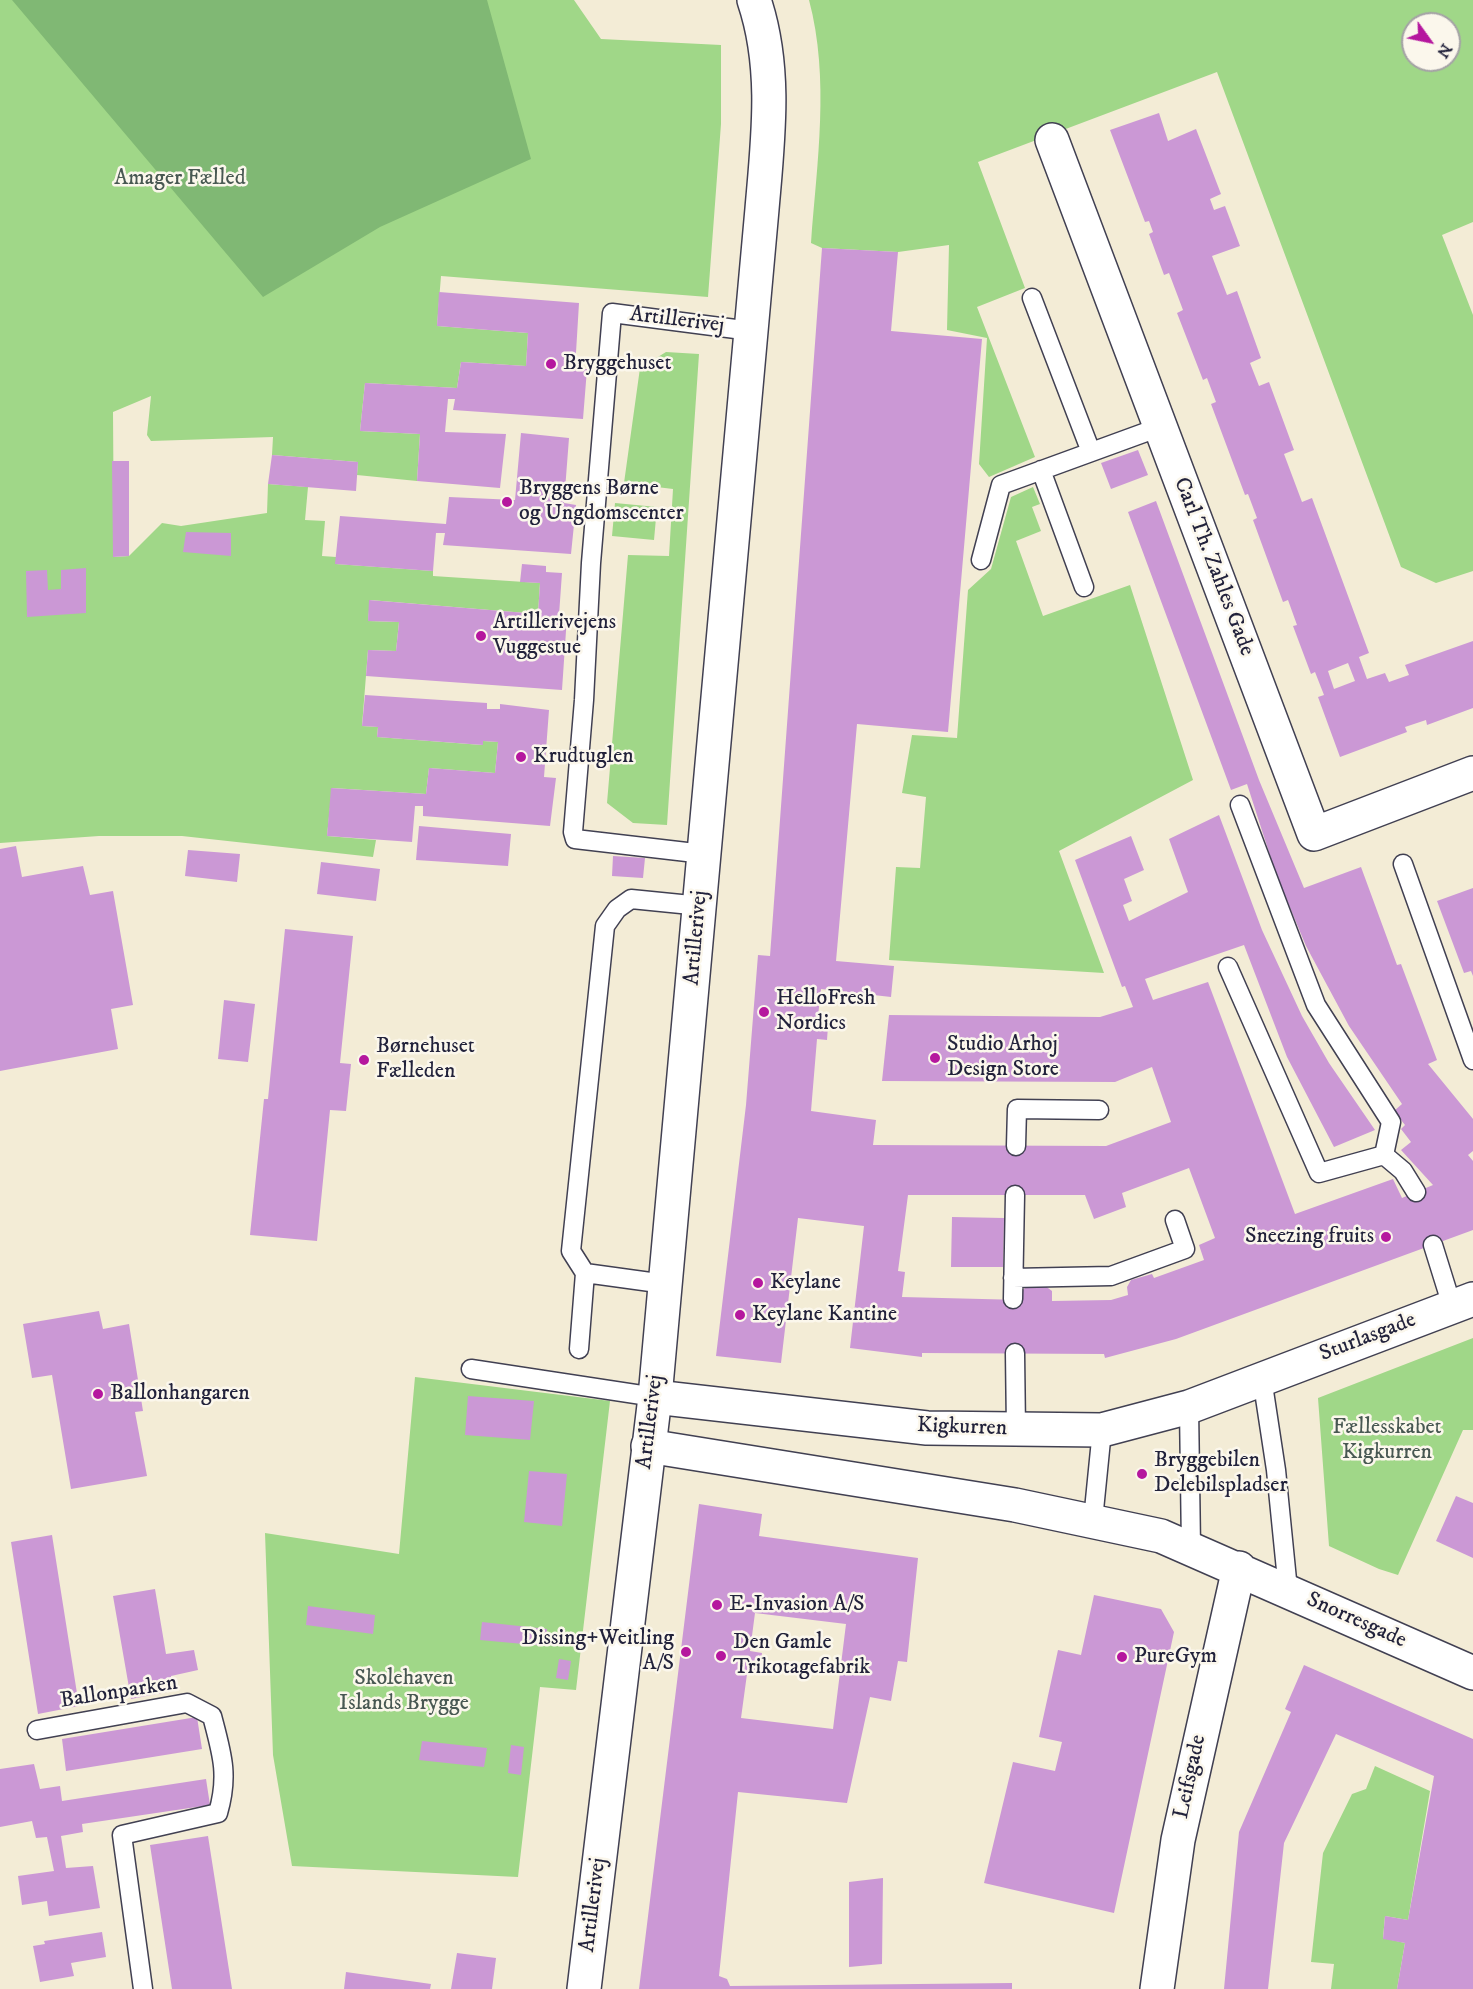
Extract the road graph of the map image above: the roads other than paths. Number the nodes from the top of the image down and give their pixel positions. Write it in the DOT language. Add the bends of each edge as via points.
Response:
graph roads {
  1 [pos="754,0"];
  2 [pos="1052,140"];
  3 [pos="1032,298"];
  4 [pos="752,331"];
  5 [pos="1160,427"];
  6 [pos="1091,452"];
  7 [pos="1041,470"];
  8 [pos="981,560"];
  9 [pos="1084,587"];
  10 [pos="1473,773"];
  11 [pos="1240,805"];
  12 [pos="704,854"];
  13 [pos="1403,864"];
  14 [pos="701,906"];
  15 [pos="1228,967"];
  16 [pos="1473,1060"];
  17 [pos="1099,1110"];
  18 [pos="1016,1146"];
  19 [pos="1384,1155"];
  20 [pos="1416,1192"];
  21 [pos="1015,1195"];
  22 [pos="1174,1220"];
  23 [pos="1433,1245"];
  24 [pos="585,1274"];
  25 [pos="1014,1278"];
  26 [pos="665,1284"];
  27 [pos="1013,1299"];
  28 [pos="1463,1303"];
  29 [pos="579,1349"];
  30 [pos="1016,1353"];
  31 [pos="471,1369"];
  32 [pos="1262,1378"];
  33 [pos="655,1397"];
  34 [pos="1189,1407"];
  35 [pos="1016,1430"];
  36 [pos="1102,1430"];
  37 [pos="648,1446"];
  38 [pos="1092,1520"];
  39 [pos="1191,1548"];
  40 [pos="1239,1568"];
  41 [pos="1288,1590"];
  42 [pos="1473,1673"];
  43 [pos="37,1730"];
  44 [pos="143,1989"];
  45 [pos="584,1989"];
  46 [pos="1157,1989"];
  1 -- 4 [label="street, Artillerivej" via="768,61 769,108"];
  2 -- 5 [label="street, Carl Th. Zahles Gade"];
  3 -- 6 [label="lane"];
  4 -- 12 [label="street, Artillerivej"];
  4 -- 12 [label="lane, Artillerivej" via="612,313 574,838"];
  5 -- 6 [label="lane"];
  5 -- 10 [label="street, Carl Th. Zahles Gade" via="1314,834"];
  6 -- 7 [label="lane"];
  7 -- 8 [label="lane" via="1001,485"];
  7 -- 9 [label="lane"];
  11 -- 19 [label="lane" via="1316,1005 1391,1122"];
  12 -- 14 [label="street, Artillerivej"];
  13 -- 16 [label="lane"];
  14 -- 24 [label="lane" via="631,899 617,909 605,926 571,1251"];
  14 -- 26 [label="street, Artillerivej"];
  15 -- 19 [label="lane" via="1319,1173"];
  17 -- 18 [label="lane" via="1017,1109"];
  19 -- 20 [label="lane" via="1403,1171"];
  21 -- 25 [label="lane"];
  22 -- 25 [label="lane" via="1185,1249 1112,1276"];
  23 -- 28 [label="lane"];
  24 -- 26 [label="lane"];
  24 -- 29 [label="lane"];
  25 -- 27 [label="lane"];
  26 -- 33 [label="street, Artillerivej"];
  28 -- 32 [label="street, Sturlasgade"];
  30 -- 35 [label="lane"];
  31 -- 33 [label="lane"];
  32 -- 34 [label="street, Kigkurren"];
  32 -- 41 [label="lane"];
  33 -- 35 [label="street, Kigkurren" via="927,1428"];
  33 -- 37 [label="street, Artillerivej"];
  34 -- 36 [label="street, Kigkurren"];
  34 -- 39 [label="lane"];
  35 -- 36 [label="street, Kigkurren"];
  36 -- 38 [label="lane"];
  37 -- 38 [label="street"];
  37 -- 45 [label="street, Artillerivej"];
  38 -- 39 [label="street" via="1161,1536"];
  39 -- 40 [label="street"];
  40 -- 41 [label="street, Snorresgade"];
  40 -- 46 [label="street, Leifsgade" via="1178,1840"];
  41 -- 42 [label="street, Snorresgade"];
  43 -- 44 [label="lane, Ballonparken" via="187,1703 212,1716 224,1761 225,1788 218,1813 122,1834"];
}
